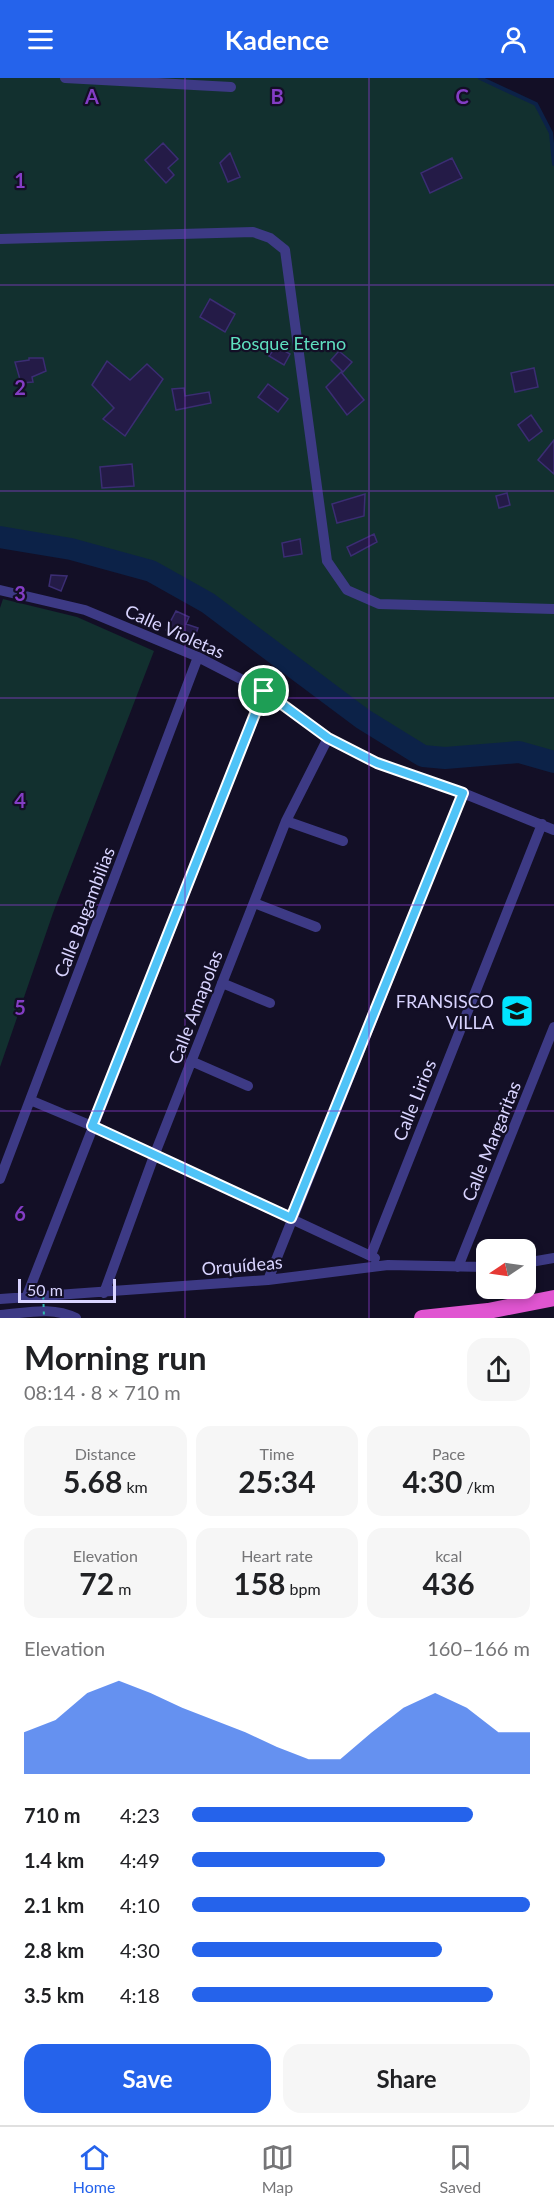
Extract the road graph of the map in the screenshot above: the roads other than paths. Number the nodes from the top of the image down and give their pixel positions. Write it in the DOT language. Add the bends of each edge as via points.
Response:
graph roads {
  1 [pos="65,78"];
  2 [pos="231,87"];
  3 [pos="0,239"];
  4 [pos="0,590"];
  5 [pos="554,609"];
  6 [pos="198,657"];
  7 [pos="264,691"];
  8 [pos="328,738"];
  9 [pos="463,793"];
  10 [pos="286,821"];
  11 [pos="542,824"];
  12 [pos="554,830"];
  13 [pos="343,841"];
  14 [pos="254,903"];
  15 [pos="316,927"];
  16 [pos="222,983"];
  17 [pos="270,1003"];
  18 [pos="554,1027"];
  19 [pos="191,1061"];
  20 [pos="248,1086"];
  21 [pos="30,1100"];
  22 [pos="92,1126"];
  23 [pos="154,1156"];
  24 [pos="0,1179"];
  25 [pos="291,1218"];
  26 [pos="371,1256"];
  27 [pos="554,1258"];
  28 [pos="536,1261"];
  29 [pos="388,1265"];
  30 [pos="458,1267"];
  31 [pos="476,1267"];
  32 [pos="268,1280"];
  33 [pos="104,1293"];
  34 [pos="26,1298"];
  35 [pos="554,1298"];
  36 [pos="0,1299"];
  37 [pos="0,1315"];
  38 [pos="76,1318"];
  39 [pos="422,1318"];
  1 -- 2 [label="street"];
  3 -- 5 [label="street" via="253,232 270,238 285,250 327,561 347,590 379,604"];
  4 -- 6 [label="street, Calle Violetas" via="85,610"];
  6 -- 7 [label="street, Calle Violetas"];
  6 -- 21 [label="street, Calle Bugambilias"];
  7 -- 8 [label="street, Calle Violetas"];
  7 -- 22 [label="street"];
  8 -- 9 [label="street, Calle Violetas" via="377,763"];
  8 -- 10 [label="street, Calle Amapolas"];
  9 -- 11 [label="street, Calle Violetas"];
  9 -- 25 [label="street"];
  10 -- 13 [label="street"];
  10 -- 14 [label="street, Calle Amapolas"];
  11 -- 12 [label="street, Calle Violetas"];
  11 -- 26 [label="street, Calle Lirios"];
  14 -- 15 [label="street"];
  14 -- 16 [label="street, Calle Amapolas"];
  16 -- 17 [label="street"];
  16 -- 19 [label="street, Calle Amapolas"];
  18 -- 30 [label="street, Calle Margaritas"];
  19 -- 20 [label="street"];
  19 -- 23 [label="street, Calle Amapolas"];
  21 -- 22 [label="street"];
  21 -- 24 [label="street, Calle Bugambilias"];
  22 -- 23 [label="street"];
  22 -- 34 [label="street"];
  23 -- 25 [label="street"];
  23 -- 33 [label="street, Calle Amapolas"];
  25 -- 26 [label="street"];
  25 -- 32 [label="street"];
  26 -- 29 [label="street"];
  27 -- 28 [label="street"];
  29 -- 30 [label="street, Orquídeas"];
  29 -- 32 [label="street, Orquídeas"];
  30 -- 31 [label="street, Orquídeas"];
  32 -- 33 [label="street, Orquídeas"];
  33 -- 34 [label="street, Orquídeas"];
  34 -- 36 [label="street, Orquídeas"];
  35 -- 39 [label="highway"];
  37 -- 38 [label="street" via="62,1311"];
}
